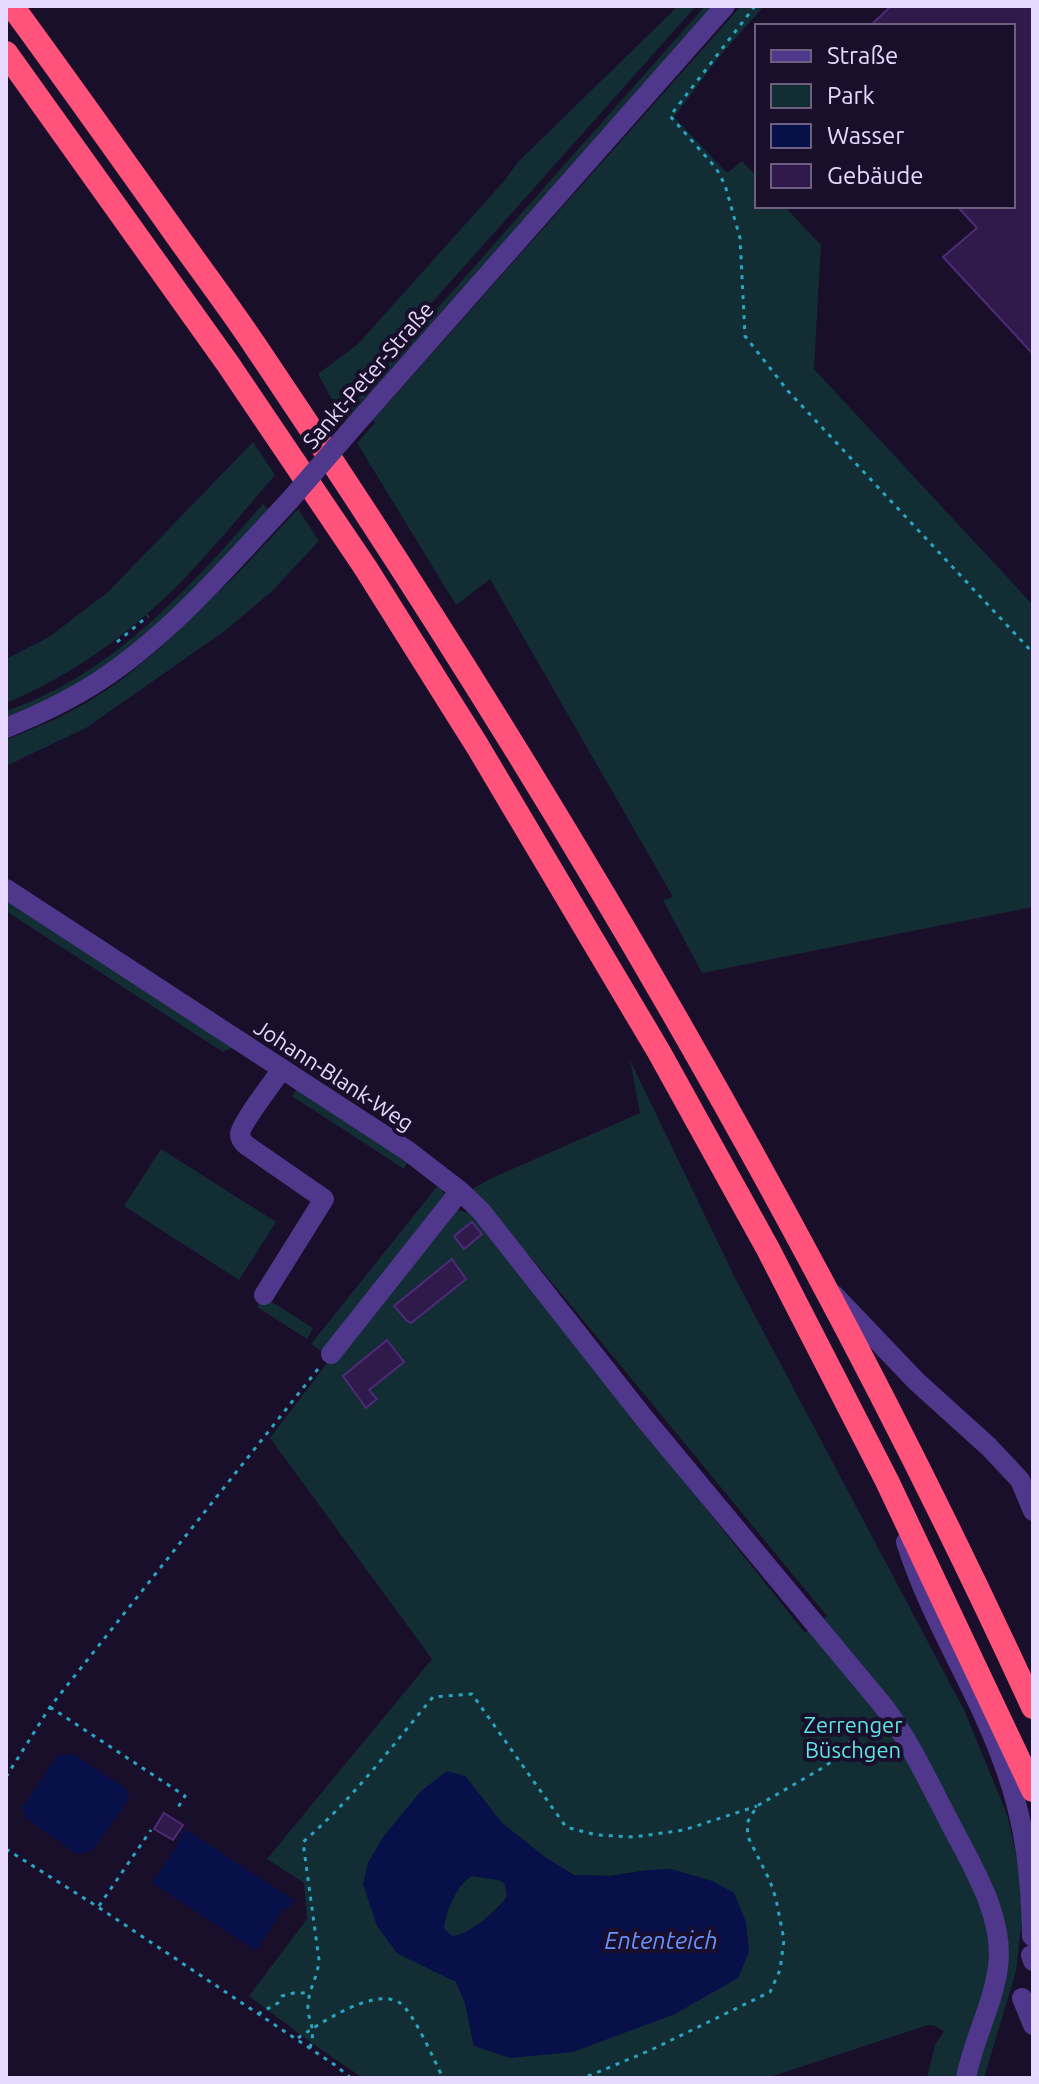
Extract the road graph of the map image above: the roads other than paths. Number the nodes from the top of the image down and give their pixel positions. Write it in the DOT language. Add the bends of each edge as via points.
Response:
graph roads {
  1 [pos="12,6"];
  2 [pos="725,6"];
  3 [pos="6,53"];
  4 [pos="6,728"];
  5 [pos="6,889"];
  6 [pos="282,1069"];
  7 [pos="460,1191"];
  8 [pos="824,1285"];
  9 [pos="264,1295"];
  10 [pos="331,1354"];
  11 [pos="1026,1480"];
  12 [pos="887,1481"];
  13 [pos="1033,1511"];
  14 [pos="1033,1707"];
  15 [pos="1033,1790"];
  16 [pos="1032,1888"];
  17 [pos="1032,1951"];
  18 [pos="1022,1998"];
  19 [pos="1033,2025"];
  20 [pos="966,2078"];
  1 -- 8 [label="highway" via="253,342 506,731 688,1037"];
  2 -- 4 [label="street, Sankt-Peter-Straße, bridge" via="290,500 186,609 98,682"];
  3 -- 12 [label="highway" via="228,364 478,747 659,1052"];
  5 -- 6 [label="street, Johann-Blank-Weg"];
  6 -- 7 [label="street, Johann-Blank-Weg"];
  6 -- 9 [label="street" via="247,1121 241,1140 324,1199"];
  7 -- 10 [label="street"];
  7 -- 20 [label="street, Johann-Blank-Weg" via="885,1708 921,1766 979,1883 997,1937 998,1968"];
  8 -- 11 [label="street" via="916,1381"];
  8 -- 14 [label="highway"];
  11 -- 13 [label="street"];
  12 -- 15 [label="highway"];
  12 -- 16 [label="street" via="917,1576 1008,1773 1024,1829"];
  16 -- 17 [label="street"];
  18 -- 19 [label="street"];
}
